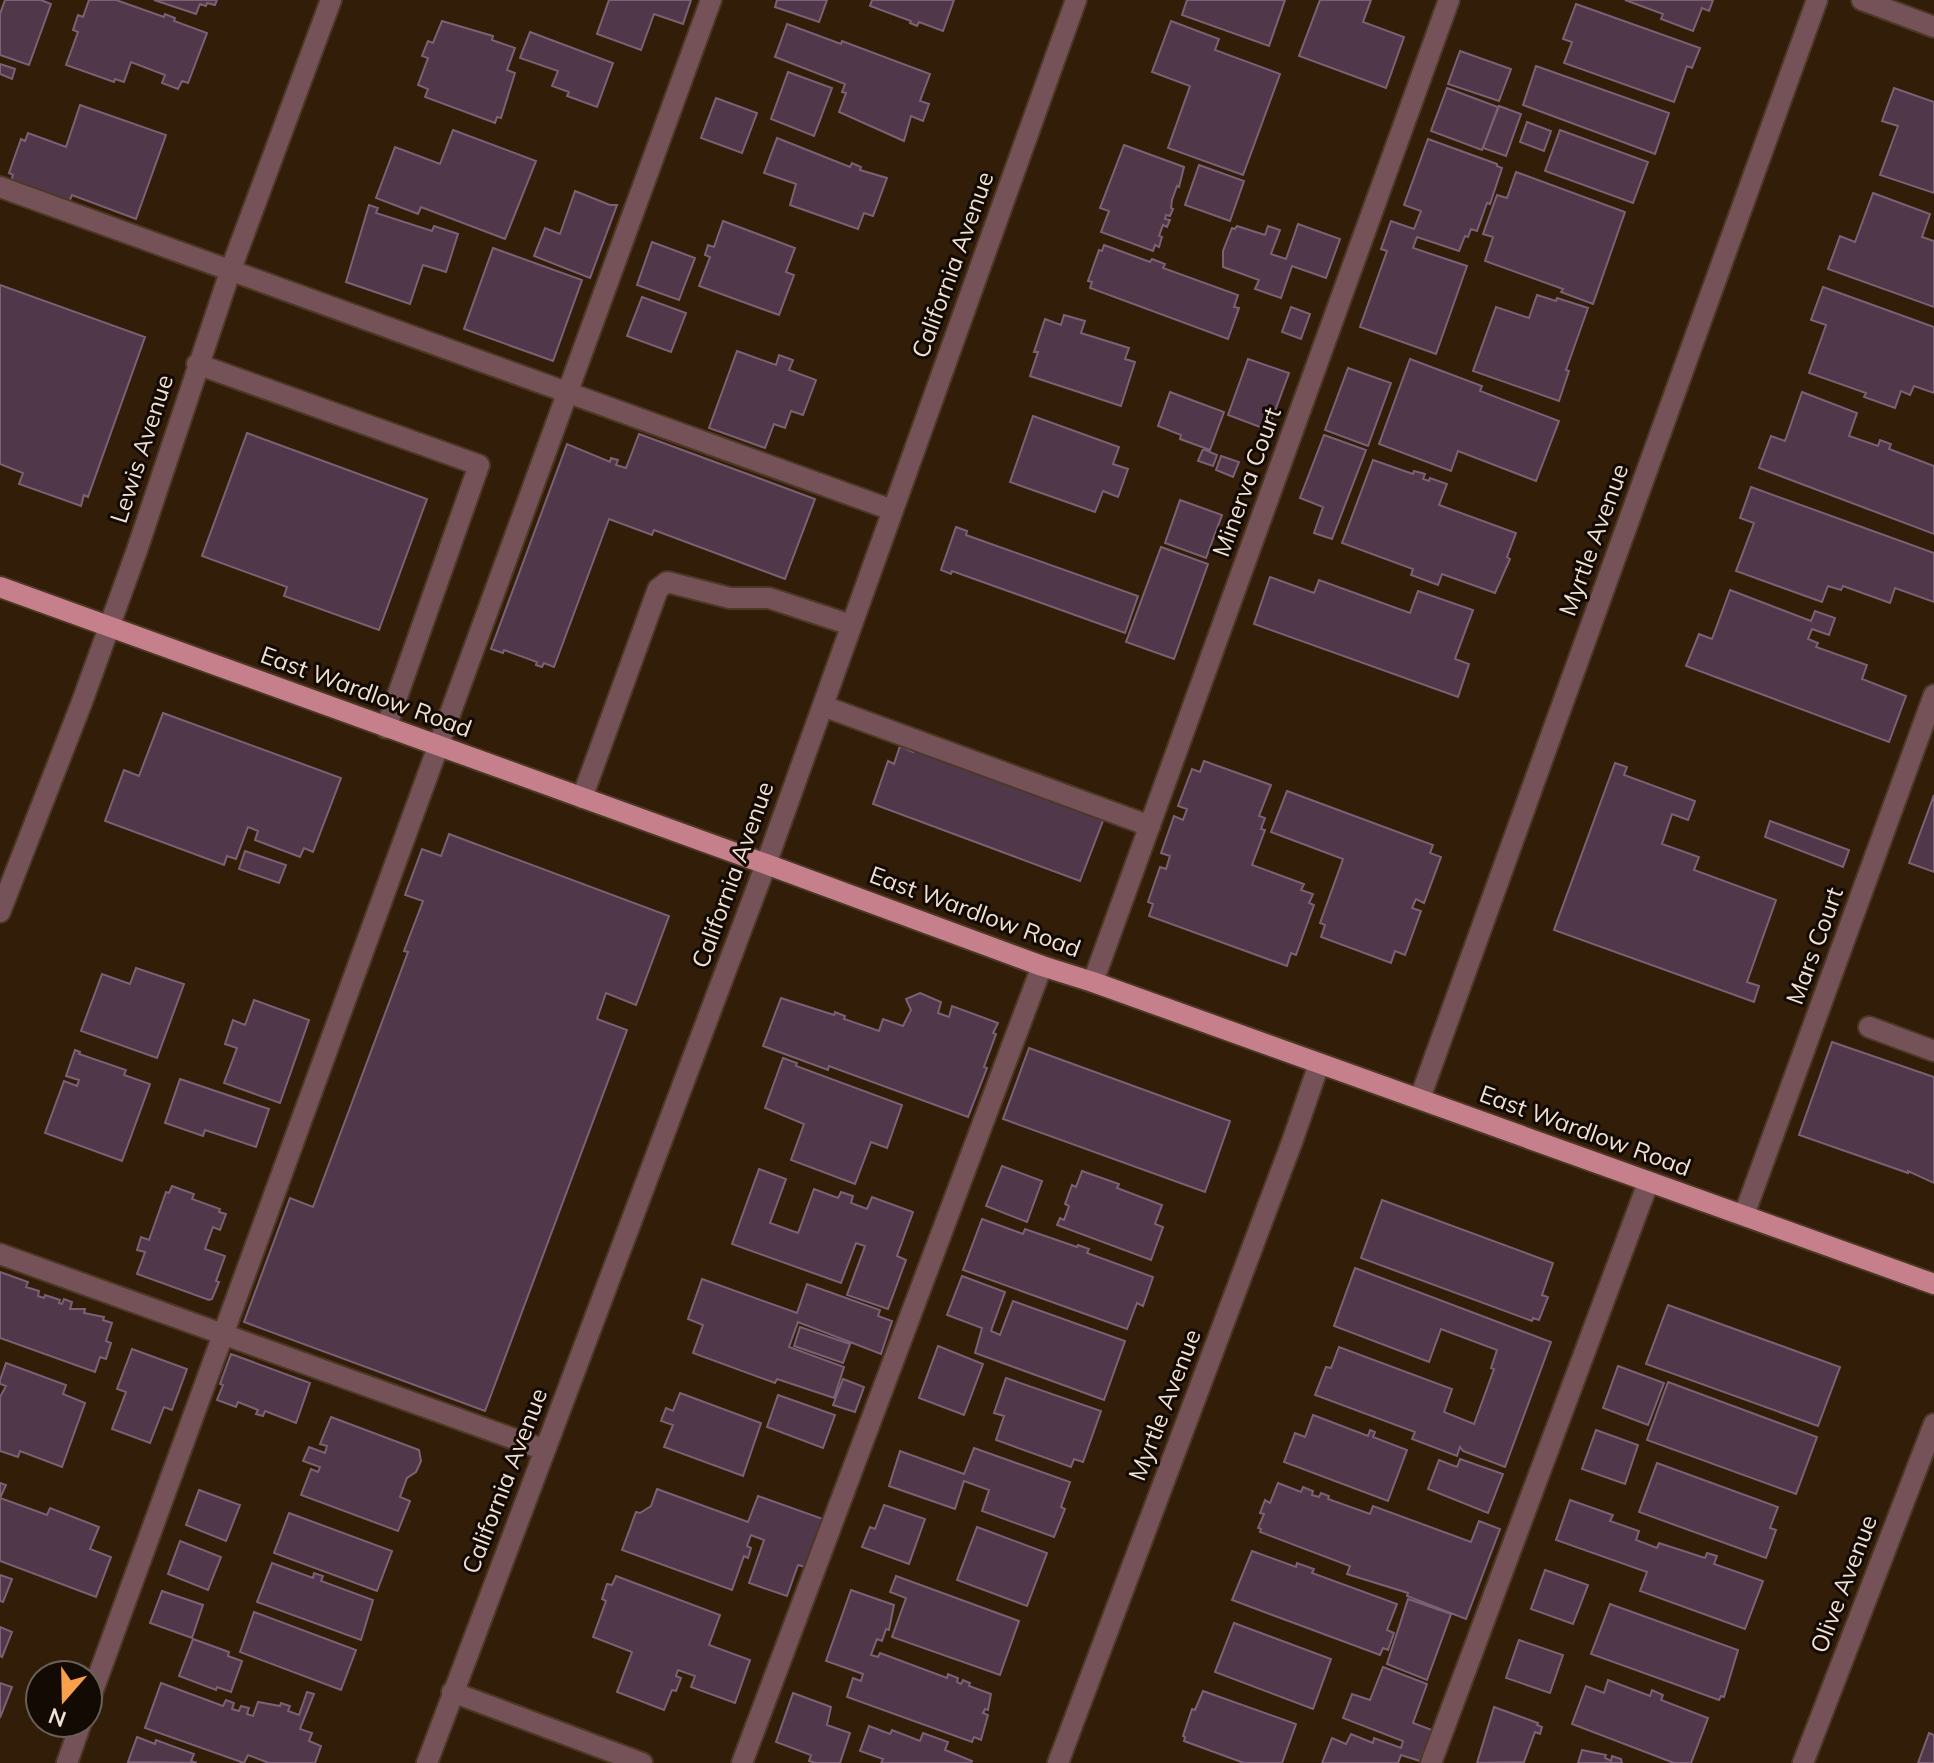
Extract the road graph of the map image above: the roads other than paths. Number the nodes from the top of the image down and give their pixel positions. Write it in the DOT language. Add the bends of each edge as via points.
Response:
graph roads {
  1 [pos="331,0"];
  2 [pos="711,0"];
  3 [pos="1076,0"];
  4 [pos="1449,0"];
  5 [pos="1817,0"];
  6 [pos="1862,0"];
  7 [pos="1934,27"];
  8 [pos="0,187"];
  9 [pos="231,269"];
  10 [pos="197,364"];
  11 [pos="568,391"];
  12 [pos="892,510"];
  13 [pos="0,587"];
  14 [pos="109,624"];
  15 [pos="851,625"];
  16 [pos="1934,695"];
  17 [pos="823,706"];
  18 [pos="386,728"];
  19 [pos="440,747"];
  20 [pos="582,798"];
  21 [pos="1150,826"];
  22 [pos="766,864"];
  23 [pos="0,912"];
  24 [pos="1042,966"];
  25 [pos="1093,982"];
  26 [pos="1869,1027"];
  27 [pos="1934,1051"];
  28 [pos="1319,1064"];
  29 [pos="1420,1098"];
  30 [pos="1648,1183"];
  31 [pos="1744,1215"];
  32 [pos="0,1254"];
  33 [pos="1934,1284"];
  34 [pos="223,1335"];
  35 [pos="1934,1424"];
  36 [pos="545,1450"];
  37 [pos="104,1660"];
  38 [pos="452,1692"];
  39 [pos="75,1739"];
  40 [pos="67,1763"];
  41 [pos="427,1763"];
  42 [pos="642,1763"];
  43 [pos="742,1763"];
  44 [pos="1058,1763"];
  45 [pos="1431,1763"];
  46 [pos="1803,1763"];
  1 -- 9 [label="street, Lewis Avenue"];
  2 -- 11 [label="street"];
  3 -- 12 [label="street, California Avenue"];
  4 -- 21 [label="street, Minerva Court"];
  5 -- 29 [label="street, Myrtle Avenue"];
  6 -- 7 [label="street"];
  8 -- 9 [label="street"];
  9 -- 10 [label="street, Lewis Avenue"];
  9 -- 11 [label="street"];
  10 -- 14 [label="street, Lewis Avenue"];
  10 -- 18 [label="street" via="479,465"];
  11 -- 12 [label="street"];
  11 -- 19 [label="street"];
  12 -- 15 [label="street, California Avenue"];
  13 -- 14 [label="main road, East Wardlow Road"];
  14 -- 18 [label="main road, East Wardlow Road"];
  14 -- 23 [label="street, Lewis Avenue"];
  15 -- 17 [label="street, California Avenue"];
  15 -- 20 [label="street" via="769,598 730,598 667,582 658,589"];
  16 -- 31 [label="street, Mars Court"];
  17 -- 21 [label="street"];
  17 -- 22 [label="street, California Avenue"];
  18 -- 19 [label="main road, East Wardlow Road"];
  19 -- 20 [label="main road, East Wardlow Road"];
  19 -- 34 [label="street"];
  20 -- 22 [label="main road, East Wardlow Road"];
  21 -- 25 [label="street, Minerva Court"];
  22 -- 24 [label="main road, East Wardlow Road"];
  22 -- 36 [label="street, California Avenue"];
  24 -- 25 [label="main road, East Wardlow Road"];
  24 -- 43 [label="street"];
  25 -- 28 [label="main road, East Wardlow Road"];
  26 -- 27 [label="street"];
  28 -- 29 [label="main road, East Wardlow Road"];
  28 -- 44 [label="street, Myrtle Avenue"];
  29 -- 30 [label="main road, East Wardlow Road"];
  30 -- 31 [label="main road, East Wardlow Road"];
  30 -- 45 [label="street"];
  31 -- 33 [label="main road, East Wardlow Road"];
  32 -- 34 [label="street"];
  34 -- 36 [label="street"];
  34 -- 37 [label="street"];
  35 -- 46 [label="street, Olive Avenue"];
  36 -- 38 [label="street, California Avenue"];
  38 -- 41 [label="street, California Avenue"];
  38 -- 42 [label="street"];
  39 -- 40 [label="street"];
}
